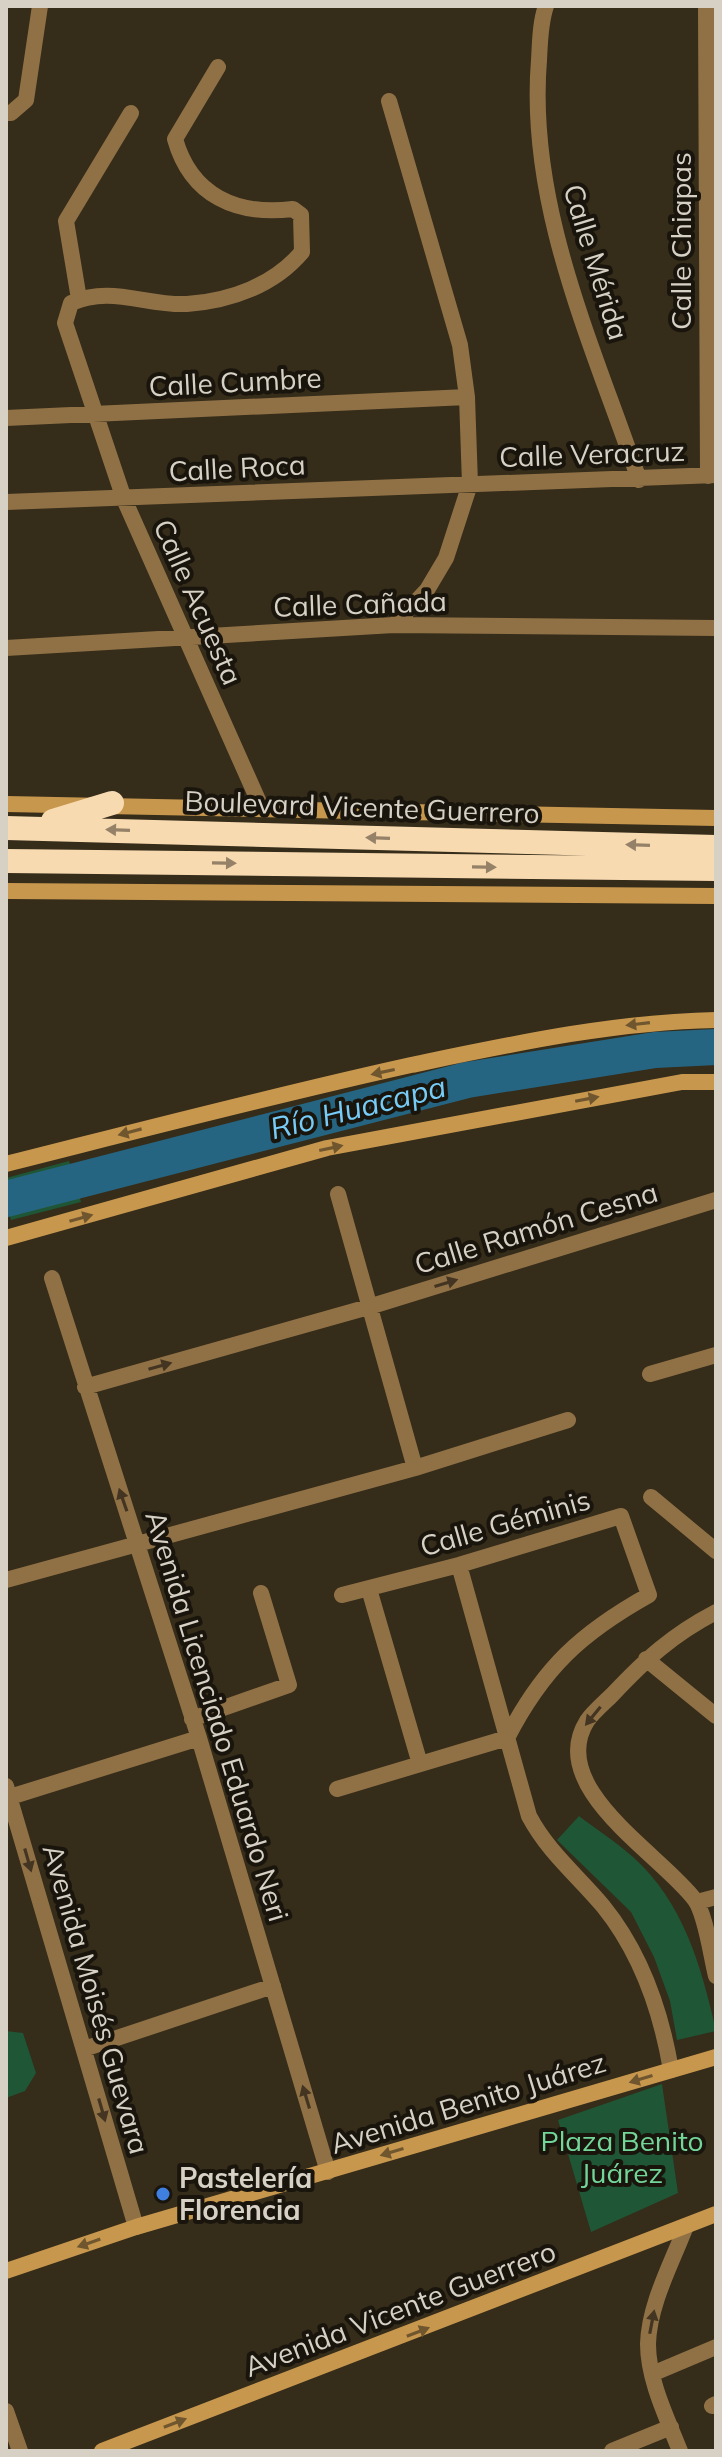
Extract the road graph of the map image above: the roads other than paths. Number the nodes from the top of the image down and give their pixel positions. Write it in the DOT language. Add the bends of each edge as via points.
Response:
graph roads {
  1 [pos="40,6"];
  2 [pos="546,6"];
  3 [pos="706,6"];
  4 [pos="218,67"];
  5 [pos="389,101"];
  6 [pos="6,113"];
  7 [pos="131,113"];
  8 [pos="712,269"];
  9 [pos="79,299"];
  10 [pos="467,397"];
  11 [pos="95,414"];
  12 [pos="6,418"];
  13 [pos="712,475"];
  14 [pos="639,480"];
  15 [pos="470,484"];
  16 [pos="124,499"];
  17 [pos="6,502"];
  18 [pos="394,625"];
  19 [pos="716,628"];
  20 [pos="186,638"];
  21 [pos="6,648"];
  22 [pos="112,803"];
  23 [pos="6,804"];
  24 [pos="262,809"];
  25 [pos="716,818"];
  26 [pos="31,827"];
  27 [pos="6,828"];
  28 [pos="716,847"];
  29 [pos="6,861"];
  30 [pos="716,869"];
  31 [pos="6,891"];
  32 [pos="716,896"];
  33 [pos="716,1020"];
  34 [pos="716,1082"];
  35 [pos="6,1164"];
  36 [pos="338,1194"];
  37 [pos="716,1200"];
  38 [pos="6,1238"];
  39 [pos="52,1278"];
  40 [pos="372,1306"];
  41 [pos="716,1355"];
  42 [pos="650,1374"];
  43 [pos="85,1387"];
  44 [pos="568,1420"];
  45 [pos="415,1468"];
  46 [pos="651,1497"];
  47 [pos="138,1543"];
  48 [pos="716,1551"];
  49 [pos="459,1565"];
  50 [pos="6,1580"];
  51 [pos="369,1589"];
  52 [pos="261,1593"];
  53 [pos="342,1595"];
  54 [pos="716,1612"];
  55 [pos="646,1659"];
  56 [pos="716,1716"];
  57 [pos="192,1719"];
  58 [pos="199,1738"];
  59 [pos="507,1738"];
  60 [pos="420,1764"];
  61 [pos="337,1789"];
  62 [pos="8,1792"];
  63 [pos="716,1897"];
  64 [pos="697,1902"];
  65 [pos="716,1976"];
  66 [pos="273,1986"];
  67 [pos="84,2049"];
  68 [pos="716,2057"];
  69 [pos="671,2070"];
  70 [pos="328,2172"];
  71 [pos="716,2214"];
  72 [pos="686,2226"];
  73 [pos="136,2227"];
  74 [pos="6,2271"];
  75 [pos="716,2347"];
  76 [pos="652,2374"];
  77 [pos="6,2411"];
  78 [pos="671,2427"];
  79 [pos="20,2451"];
  80 [pos="102,2451"];
  81 [pos="612,2451"];
  82 [pos="680,2451"];
  1 -- 6 [label="street" via="26,100"];
  2 -- 14 [label="street, Calle Mérida" via="538,76 540,163 555,232"];
  3 -- 8 [label="street, Calle Chiapas"];
  4 -- 9 [label="street" via="175,139 182,164 222,202 263,213 293,209 301,215 302,252 262,287 187,304 92,293"];
  5 -- 10 [label="street" via="460,345"];
  7 -- 9 [label="street" via="66,221"];
  8 -- 13 [label="street, Calle Chiapas"];
  9 -- 11 [label="street, Calle Acuesta" via="71,303 65,323"];
  10 -- 11 [label="street, Calle Cumbre"];
  10 -- 15 [label="street"];
  11 -- 12 [label="street, Calle Cumbre"];
  11 -- 16 [label="street, Calle Acuesta"];
  13 -- 14 [label="street, Calle Veracruz"];
  14 -- 15 [label="street, Calle Veracruz"];
  15 -- 16 [label="street, Calle Roca"];
  15 -- 18 [label="street" via="446,558 427,590"];
  16 -- 17 [label="street, Calle Roca"];
  16 -- 20 [label="street, Calle Acuesta"];
  18 -- 19 [label="street, Calle Cañada"];
  18 -- 20 [label="street, Calle Cañada"];
  20 -- 21 [label="street, Calle Cañada"];
  20 -- 24 [label="street, Calle Acuesta"];
  22 -- 23 [label="main road, Boulevard Vicente Guerrero"];
  22 -- 24 [label="main road, Boulevard Vicente Guerrero"];
  22 -- 26 [label="highway"];
  24 -- 25 [label="main road, Boulevard Vicente Guerrero"];
  26 -- 27 [label="highway, Boulevard Vicente Guerrero"];
  28 -- 26 [label="highway, Boulevard Vicente Guerrero, one-way"];
  29 -- 30 [label="highway, Boulevard Vicente Guerrero, one-way"];
  31 -- 32 [label="main road"];
  33 -- 35 [label="main road, one-way" via="605,1028 479,1051 270,1096"];
  38 -- 34 [label="main road, one-way" via="327,1148 682,1082"];
  36 -- 40 [label="street"];
  40 -- 37 [label="street, Calle Ramón Cesna, one-way"];
  39 -- 43 [label="street, Avenida Licenciado Eduardo Neri"];
  43 -- 40 [label="street, Calle Ramón Cesna, one-way"];
  40 -- 45 [label="street"];
  41 -- 42 [label="street"];
  47 -- 43 [label="street, Avenida Licenciado Eduardo Neri, one-way"];
  44 -- 45 [label="street"];
  45 -- 47 [label="street"];
  46 -- 48 [label="street"];
  47 -- 50 [label="street"];
  47 -- 57 [label="street, Avenida Licenciado Eduardo Neri"];
  49 -- 51 [label="street, Calle Géminis"];
  49 -- 59 [label="street"];
  49 -- 59 [label="street, Calle Géminis" via="621,1516 649,1595 603,1621 559,1660 530,1694"];
  51 -- 53 [label="street, Calle Géminis"];
  51 -- 60 [label="street"];
  52 -- 57 [label="street" via="289,1685"];
  54 -- 55 [label="street" via="676,1634"];
  55 -- 56 [label="street"];
  55 -- 64 [label="street, one-way" via="587,1721 578,1744 579,1768 614,1820"];
  57 -- 58 [label="street, Avenida Licenciado Eduardo Neri"];
  58 -- 62 [label="street"];
  58 -- 66 [label="street, Avenida Licenciado Eduardo Neri"];
  59 -- 60 [label="street"];
  59 -- 69 [label="street" via="529,1816 541,1839 604,1907 637,1955 665,2034"];
  60 -- 61 [label="street"];
  62 -- 67 [label="street, Avenida Moisés Guevara, one-way"];
  63 -- 64 [label="street"];
  64 -- 65 [label="street"];
  66 -- 67 [label="street"];
  70 -- 66 [label="street, Avenida Licenciado Eduardo Neri, one-way"];
  67 -- 73 [label="street, Avenida Moisés Guevara, one-way"];
  68 -- 69 [label="main road, Avenida Benito Juárez"];
  69 -- 70 [label="main road, Avenida Benito Juárez, one-way"];
  70 -- 73 [label="main road, Avenida Benito Juárez"];
  71 -- 72 [label="main road, Avenida Vicente Guerrero"];
  76 -- 72 [label="street, one-way" via="648,2343 656,2302"];
  80 -- 72 [label="main road, Avenida Vicente Guerrero, one-way"];
  73 -- 74 [label="main road, Avenida Benito Juárez, one-way"];
  75 -- 76 [label="street"];
  76 -- 78 [label="street"];
  77 -- 79 [label="street"];
  78 -- 81 [label="street"];
  78 -- 82 [label="street"];
}
